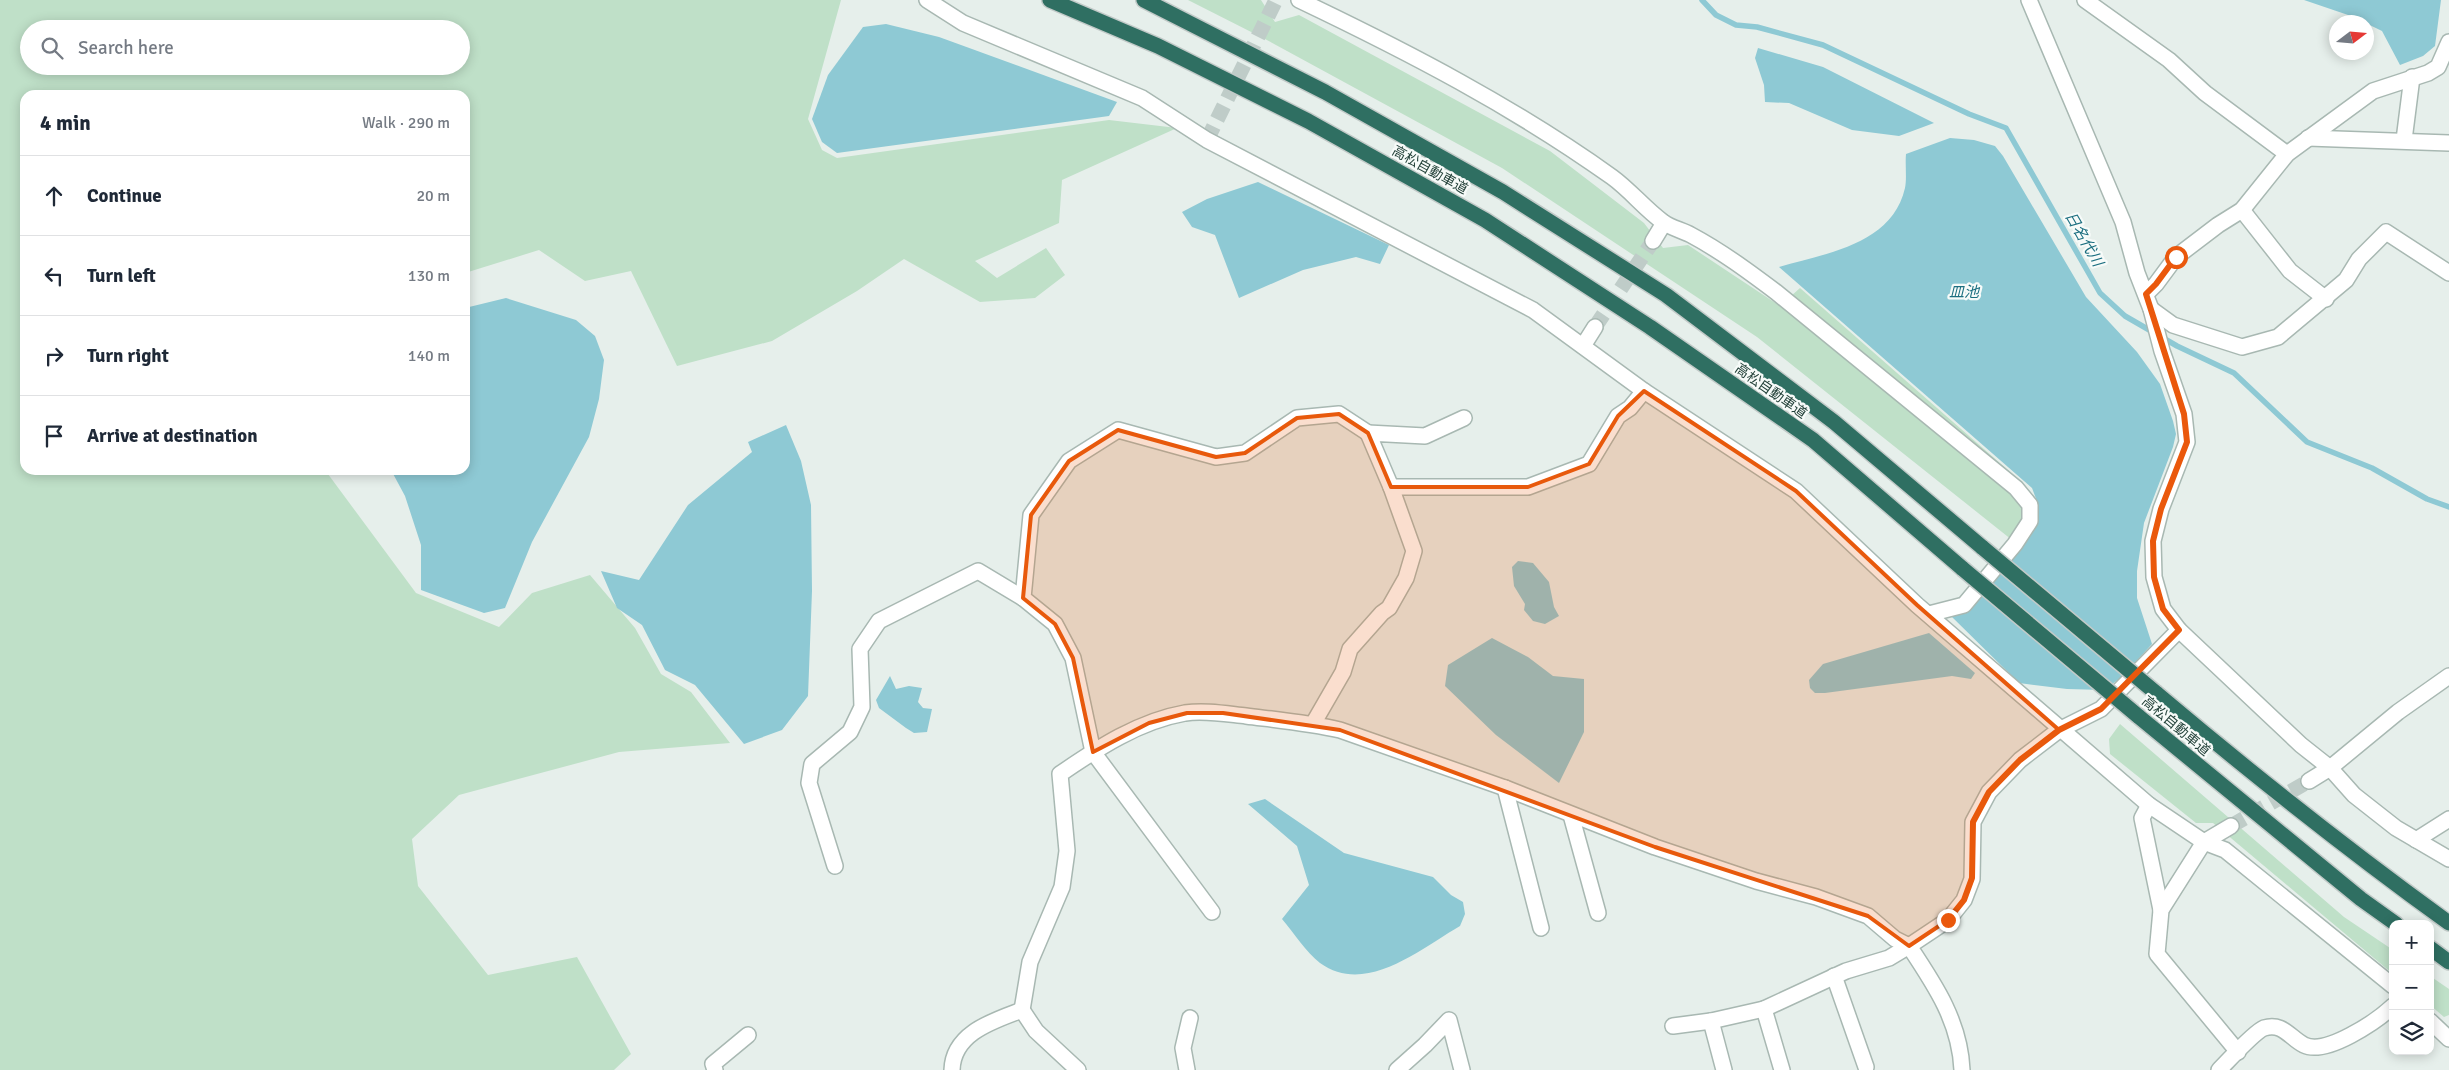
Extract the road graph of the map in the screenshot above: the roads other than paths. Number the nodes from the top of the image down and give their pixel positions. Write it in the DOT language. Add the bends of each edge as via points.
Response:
graph roads {
  1 [pos="927,0"];
  2 [pos="1050,0"];
  3 [pos="1144,0"];
  4 [pos="1299,0"];
  5 [pos="2029,0"];
  6 [pos="2085,0"];
  7 [pos="1317,4"];
  8 [pos="2449,42"];
  9 [pos="2412,77"];
  10 [pos="2308,138"];
  11 [pos="2404,140"];
  12 [pos="2449,142"];
  13 [pos="2287,154"];
  14 [pos="2242,210"];
  15 [pos="1664,223"];
  16 [pos="1653,241"];
  17 [pos="2449,273"];
  18 [pos="2146,294"];
  19 [pos="2326,299"];
  20 [pos="2151,309"];
  21 [pos="1595,327"];
  22 [pos="1583,346"];
  23 [pos="1644,391"];
  24 [pos="1464,418"];
  25 [pos="1368,433"];
  26 [pos="1391,487"];
  27 [pos="1024,598"];
  28 [pos="1929,614"];
  29 [pos="2179,630"];
  30 [pos="2449,676"];
  31 [pos="1313,724"];
  32 [pos="2059,730"];
  33 [pos="1093,752"];
  34 [pos="2330,768"];
  35 [pos="2308,781"];
  36 [pos="1505,788"];
  37 [pos="2148,805"];
  38 [pos="1571,815"];
  39 [pos="2449,819"];
  40 [pos="2231,826"];
  41 [pos="2416,840"];
  42 [pos="2204,842"];
  43 [pos="2449,859"];
  44 [pos="835,866"];
  45 [pos="2161,910"];
  46 [pos="1212,912"];
  47 [pos="1598,913"];
  48 [pos="2391,920"];
  49 [pos="2449,923"];
  50 [pos="1541,928"];
  51 [pos="1909,946"];
  52 [pos="2434,951"];
  53 [pos="2449,962"];
  54 [pos="1834,976"];
  55 [pos="2389,983"];
  56 [pos="1764,1009"];
  57 [pos="1022,1010"];
  58 [pos="2389,1010"];
  59 [pos="1190,1018"];
  60 [pos="1711,1021"];
  61 [pos="2434,1025"];
  62 [pos="1673,1026"];
  63 [pos="748,1035"];
  64 [pos="2449,1039"];
  65 [pos="2238,1052"];
  66 [pos="1866,1066"];
  67 [pos="716,1070"];
  68 [pos="952,1070"];
  69 [pos="1078,1070"];
  70 [pos="1187,1070"];
  71 [pos="1397,1070"];
  72 [pos="1462,1070"];
  73 [pos="1724,1070"];
  74 [pos="1782,1070"];
  75 [pos="1962,1070"];
  76 [pos="2219,1070"];
  1 -- 22 [label="street" via="963,24 1142,98 1207,140 1533,310"];
  2 -- 48 [label="highway, 高松自動車道, bridge" via="1158,46 1300,116 1485,220 1650,327 1813,440 2138,716"];
  3 -- 49 [label="highway, 高松自動車道, bridge" via="1325,92 1503,192 1666,295 1834,422 2232,757"];
  4 -- 7 [label="street"];
  5 -- 18 [label="street" via="2123,222"];
  6 -- 13 [label="street" via="2169,60 2206,93"];
  7 -- 15 [label="street" via="1547,133 1614,179"];
  8 -- 9 [label="street" via="2438,67"];
  9 -- 10 [label="street" via="2373,91"];
  9 -- 11 [label="street"];
  10 -- 11 [label="street"];
  10 -- 13 [label="street"];
  11 -- 12 [label="street"];
  13 -- 14 [label="street"];
  14 -- 18 [label="street" via="2176,257"];
  14 -- 19 [label="street" via="2290,271"];
  15 -- 16 [label="street"];
  15 -- 28 [label="street" via="1739,264 1776,292 2016,488 2030,505 2030,521 2015,544 1964,605"];
  17 -- 19 [label="street" via="2386,232"];
  18 -- 20 [label="street"];
  19 -- 20 [label="street" via="2278,337 2242,347 2173,325"];
  20 -- 29 [label="street" via="2184,414 2187,442 2161,509 2153,541 2154,577 2163,609"];
  21 -- 22 [label="street"];
  22 -- 23 [label="street"];
  23 -- 26 [label="street" via="1630,408 1618,416 1589,464 1537,484 1528,487"];
  23 -- 28 [label="street" via="1796,491"];
  24 -- 25 [label="street" via="1426,436"];
  25 -- 26 [label="street"];
  25 -- 27 [label="street" via="1339,414 1297,418 1245,454 1216,457 1118,430 1069,461 1031,515"];
  26 -- 31 [label="street" via="1414,551 1406,578 1389,608 1350,650 1343,672"];
  27 -- 33 [label="street" via="1054,624 1073,658"];
  27 -- 44 [label="street" via="978,571 879,621 860,649 862,707 850,732 812,764 809,783"];
  28 -- 32 [label="street"];
  29 -- 32 [label="street" via="2101,709"];
  29 -- 34 [label="street" via="2301,745"];
  30 -- 34 [label="street" via="2398,712"];
  31 -- 33 [label="street" via="1224,713 1187,713 1149,723"];
  31 -- 36 [label="street" via="1396,749"];
  32 -- 37 [label="street"];
  32 -- 51 [label="street" via="2020,760 1989,792 1973,822 1972,878 1964,900 1948,920"];
  33 -- 46 [label="street"];
  33 -- 57 [label="street" via="1060,774 1067,851 1062,887 1030,962"];
  34 -- 35 [label="street"];
  34 -- 41 [label="street" via="2354,795"];
  36 -- 38 [label="street"];
  36 -- 50 [label="street"];
  37 -- 42 [label="street"];
  37 -- 45 [label="street" via="2142,818"];
  38 -- 47 [label="street"];
  38 -- 51 [label="street" via="1738,875 1868,916 1895,939"];
  39 -- 41 [label="street"];
  40 -- 42 [label="street"];
  41 -- 43 [label="street"];
  42 -- 45 [label="street"];
  42 -- 55 [label="street" via="2225,850"];
  45 -- 65 [label="street" via="2157,954"];
  51 -- 54 [label="street" via="1889,958"];
  51 -- 75 [label="street" via="1950,1012 1962,1052"];
  52 -- 53 [label="highway"];
  54 -- 56 [label="street"];
  54 -- 66 [label="street"];
  56 -- 60 [label="street"];
  56 -- 74 [label="street"];
  57 -- 68 [label="street" via="971,1032 952,1057"];
  57 -- 69 [label="street" via="1036,1031"];
  58 -- 65 [label="street" via="2332,1045 2317,1048 2304,1045 2276,1026 2263,1029"];
  59 -- 70 [label="street" via="1183,1048"];
  60 -- 62 [label="street"];
  60 -- 73 [label="street"];
  61 -- 64 [label="street"];
  63 -- 67 [label="street" via="713,1064"];
  65 -- 76 [label="street"];
  71 -- 72 [label="street" via="1449,1020"];
}
